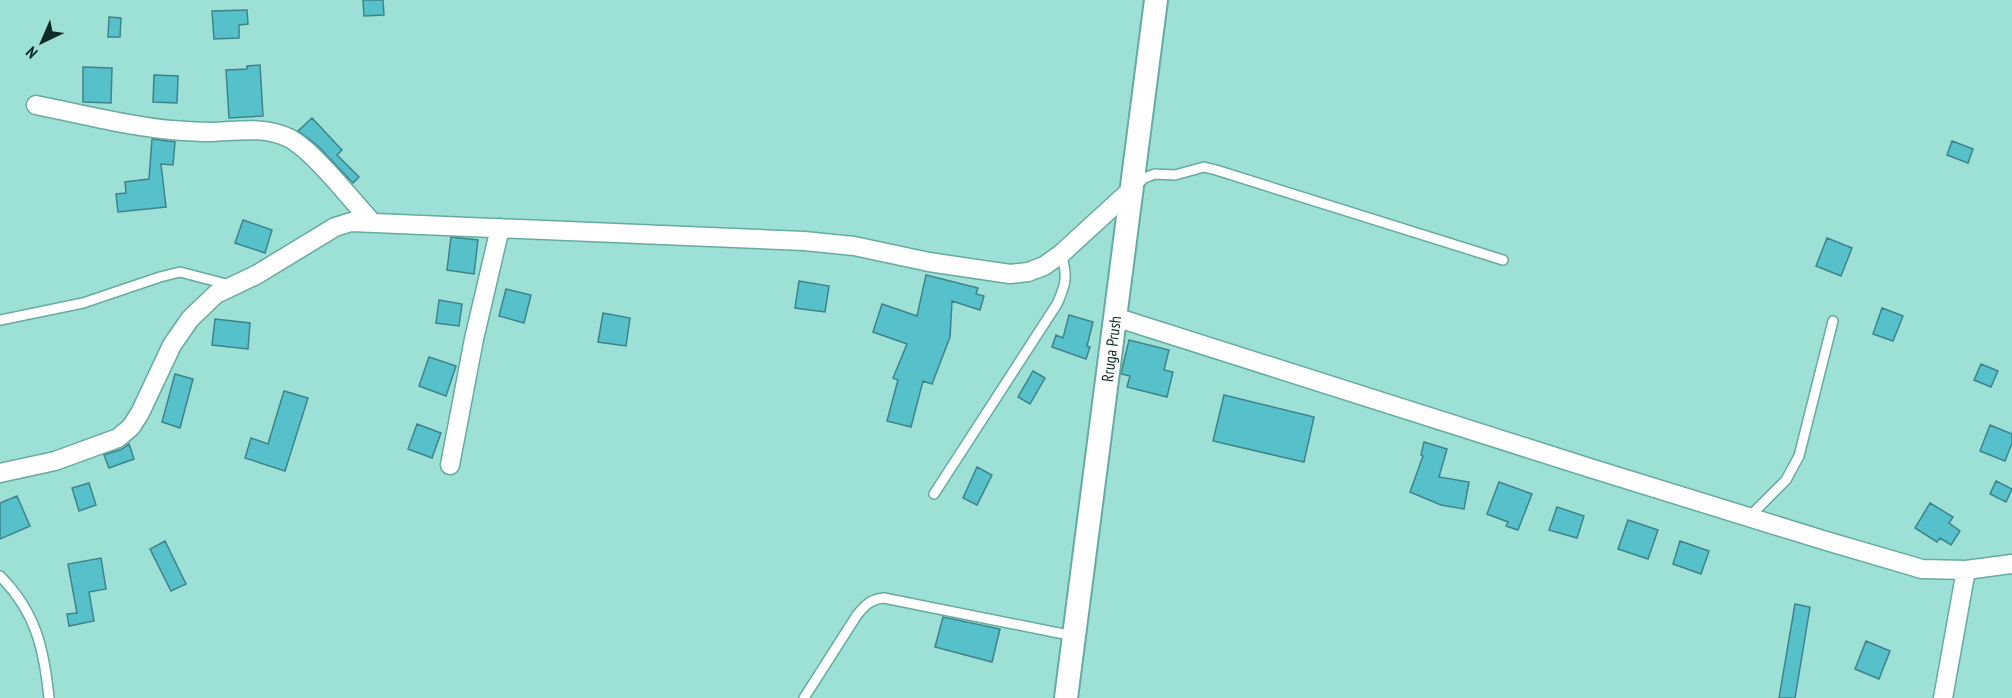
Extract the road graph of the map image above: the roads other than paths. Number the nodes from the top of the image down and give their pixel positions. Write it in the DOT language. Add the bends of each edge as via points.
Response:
graph roads {
  1 [pos="1156,0"];
  2 [pos="36,105"];
  3 [pos="1132,189"];
  4 [pos="372,222"];
  5 [pos="500,228"];
  6 [pos="1061,254"];
  7 [pos="1503,260"];
  8 [pos="232,286"];
  9 [pos="1115,318"];
  10 [pos="0,320"];
  11 [pos="1833,321"];
  12 [pos="450,465"];
  13 [pos="0,473"];
  14 [pos="934,494"];
  15 [pos="1749,518"];
  16 [pos="2012,564"];
  17 [pos="1966,570"];
  18 [pos="0,576"];
  19 [pos="1074,636"];
  20 [pos="49,698"];
  21 [pos="804,698"];
  22 [pos="1066,698"];
  23 [pos="1943,698"];
  1 -- 3 [label="street, Rruga Prush"];
  2 -- 4 [label="street" via="170,129 274,132 313,157"];
  3 -- 6 [label="street"];
  3 -- 7 [label="lane" via="1144,177 1204,167"];
  3 -- 9 [label="street, Rruga Prush"];
  4 -- 5 [label="street"];
  4 -- 8 [label="street" via="335,227"];
  5 -- 6 [label="street" via="804,241 1010,274 1044,266"];
  5 -- 12 [label="street"];
  6 -- 14 [label="lane" via="1065,286 1057,304"];
  8 -- 10 [label="lane" via="180,272 83,303"];
  8 -- 13 [label="street" via="216,294 189,319 172,345 140,413 118,438 55,461"];
  9 -- 15 [label="street"];
  9 -- 19 [label="street, Rruga Prush"];
  11 -- 15 [label="lane" via="1799,456 1786,480"];
  15 -- 17 [label="street" via="1922,569"];
  16 -- 17 [label="street"];
  17 -- 23 [label="street"];
  18 -- 20 [label="lane" via="22,602 36,628"];
  19 -- 21 [label="lane" via="874,599 857,615"];
  19 -- 22 [label="street, Rruga Prush"];
}
